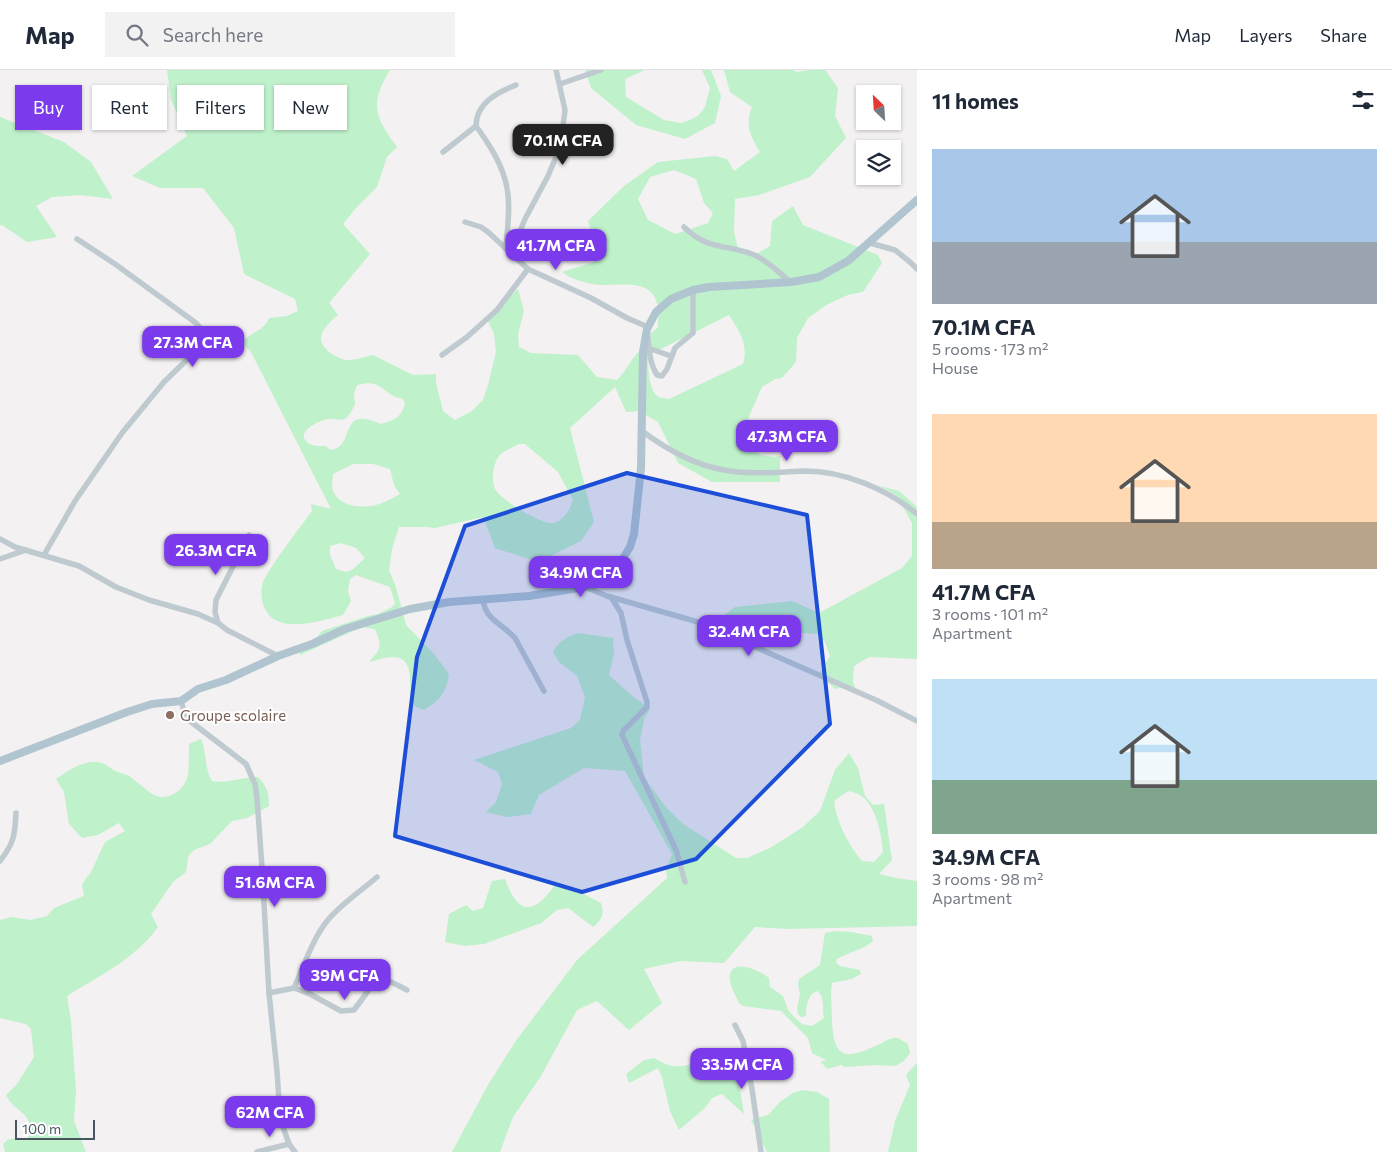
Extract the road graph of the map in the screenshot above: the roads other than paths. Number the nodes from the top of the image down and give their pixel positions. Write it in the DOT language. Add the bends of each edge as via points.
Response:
graph roads {
  1 [pos="556,70"];
  2 [pos="602,70"];
  3 [pos="560,84"];
  4 [pos="516,85"];
  5 [pos="476,126"];
  6 [pos="443,152"];
  7 [pos="917,200"];
  8 [pos="465,222"];
  9 [pos="684,227"];
  10 [pos="77,239"];
  11 [pos="870,243"];
  12 [pos="506,249"];
  13 [pos="514,256"];
  14 [pos="528,269"];
  15 [pos="917,269"];
  16 [pos="791,282"];
  17 [pos="693,290"];
  18 [pos="648,328"];
  19 [pos="648,348"];
  20 [pos="442,355"];
  21 [pos="671,356"];
  22 [pos="642,431"];
  23 [pos="917,514"];
  24 [pos="249,535"];
  25 [pos="0,539"];
  26 [pos="27,550"];
  27 [pos="44,556"];
  28 [pos="0,559"];
  29 [pos="585,587"];
  30 [pos="611,597"];
  31 [pos="484,600"];
  32 [pos="218,623"];
  33 [pos="278,656"];
  34 [pos="544,691"];
  35 [pos="181,701"];
  36 [pos="917,721"];
  37 [pos="0,760"];
  38 [pos="16,813"];
  39 [pos="0,861"];
  40 [pos="377,877"];
  41 [pos="686,882"];
  42 [pos="294,988"];
  43 [pos="407,990"];
  44 [pos="269,993"];
  45 [pos="735,1024"];
  46 [pos="289,1144"];
  47 [pos="257,1152"];
  48 [pos="294,1152"];
  49 [pos="761,1152"];
  1 -- 3 [label="street"];
  2 -- 3 [label="street"];
  3 -- 13 [label="street" via="565,110 556,157 525,219"];
  4 -- 5 [label="street" via="490,98 478,115"];
  5 -- 6 [label="street"];
  5 -- 12 [label="street" via="495,155 506,180"];
  7 -- 11 [label="main road"];
  8 -- 12 [label="street" via="488,232"];
  9 -- 16 [label="street" via="702,241 755,255"];
  10 -- 27 [label="street" via="201,329 199,348 164,382 122,433 75,501"];
  11 -- 15 [label="street" via="895,250"];
  11 -- 16 [label="main road" via="848,261 819,277"];
  12 -- 13 [label="street"];
  13 -- 14 [label="street"];
  14 -- 18 [label="street"];
  14 -- 20 [label="street" via="497,310"];
  16 -- 17 [label="main road"];
  17 -- 18 [label="main road" via="663,304"];
  17 -- 21 [label="street" via="694,333 680,343"];
  18 -- 19 [label="street"];
  18 -- 22 [label="main road" via="643,352"];
  19 -- 21 [label="street"];
  19 -- 21 [label="street" via="654,371 659,376 664,374"];
  22 -- 23 [label="street" via="678,454 723,470 745,473 805,471 840,476 876,487"];
  22 -- 29 [label="main road" via="641,468 630,547 614,568"];
  24 -- 32 [label="street" via="216,600"];
  25 -- 26 [label="street"];
  26 -- 27 [label="street"];
  26 -- 28 [label="street"];
  27 -- 32 [label="street" via="79,566 116,587 149,600"];
  29 -- 30 [label="street"];
  29 -- 31 [label="main road"];
  30 -- 36 [label="street" via="698,622"];
  30 -- 41 [label="street" via="620,613 647,702 647,707 622,735 676,850"];
  31 -- 33 [label="main road" via="410,609 345,629"];
  31 -- 34 [label="street" via="485,610 515,638"];
  32 -- 33 [label="street"];
  33 -- 35 [label="main road" via="198,689"];
  35 -- 37 [label="main road" via="152,704 127,712"];
  35 -- 44 [label="street" via="186,718 246,764 255,784"];
  38 -- 39 [label="street" via="13,842"];
  40 -- 42 [label="street" via="327,921"];
  42 -- 43 [label="street" via="347,1012 354,1010 378,980 384,979"];
  42 -- 44 [label="street"];
  44 -- 46 [label="street" via="280,1118"];
  45 -- 49 [label="street" via="743,1041"];
  46 -- 47 [label="street"];
  46 -- 48 [label="street"];
}
